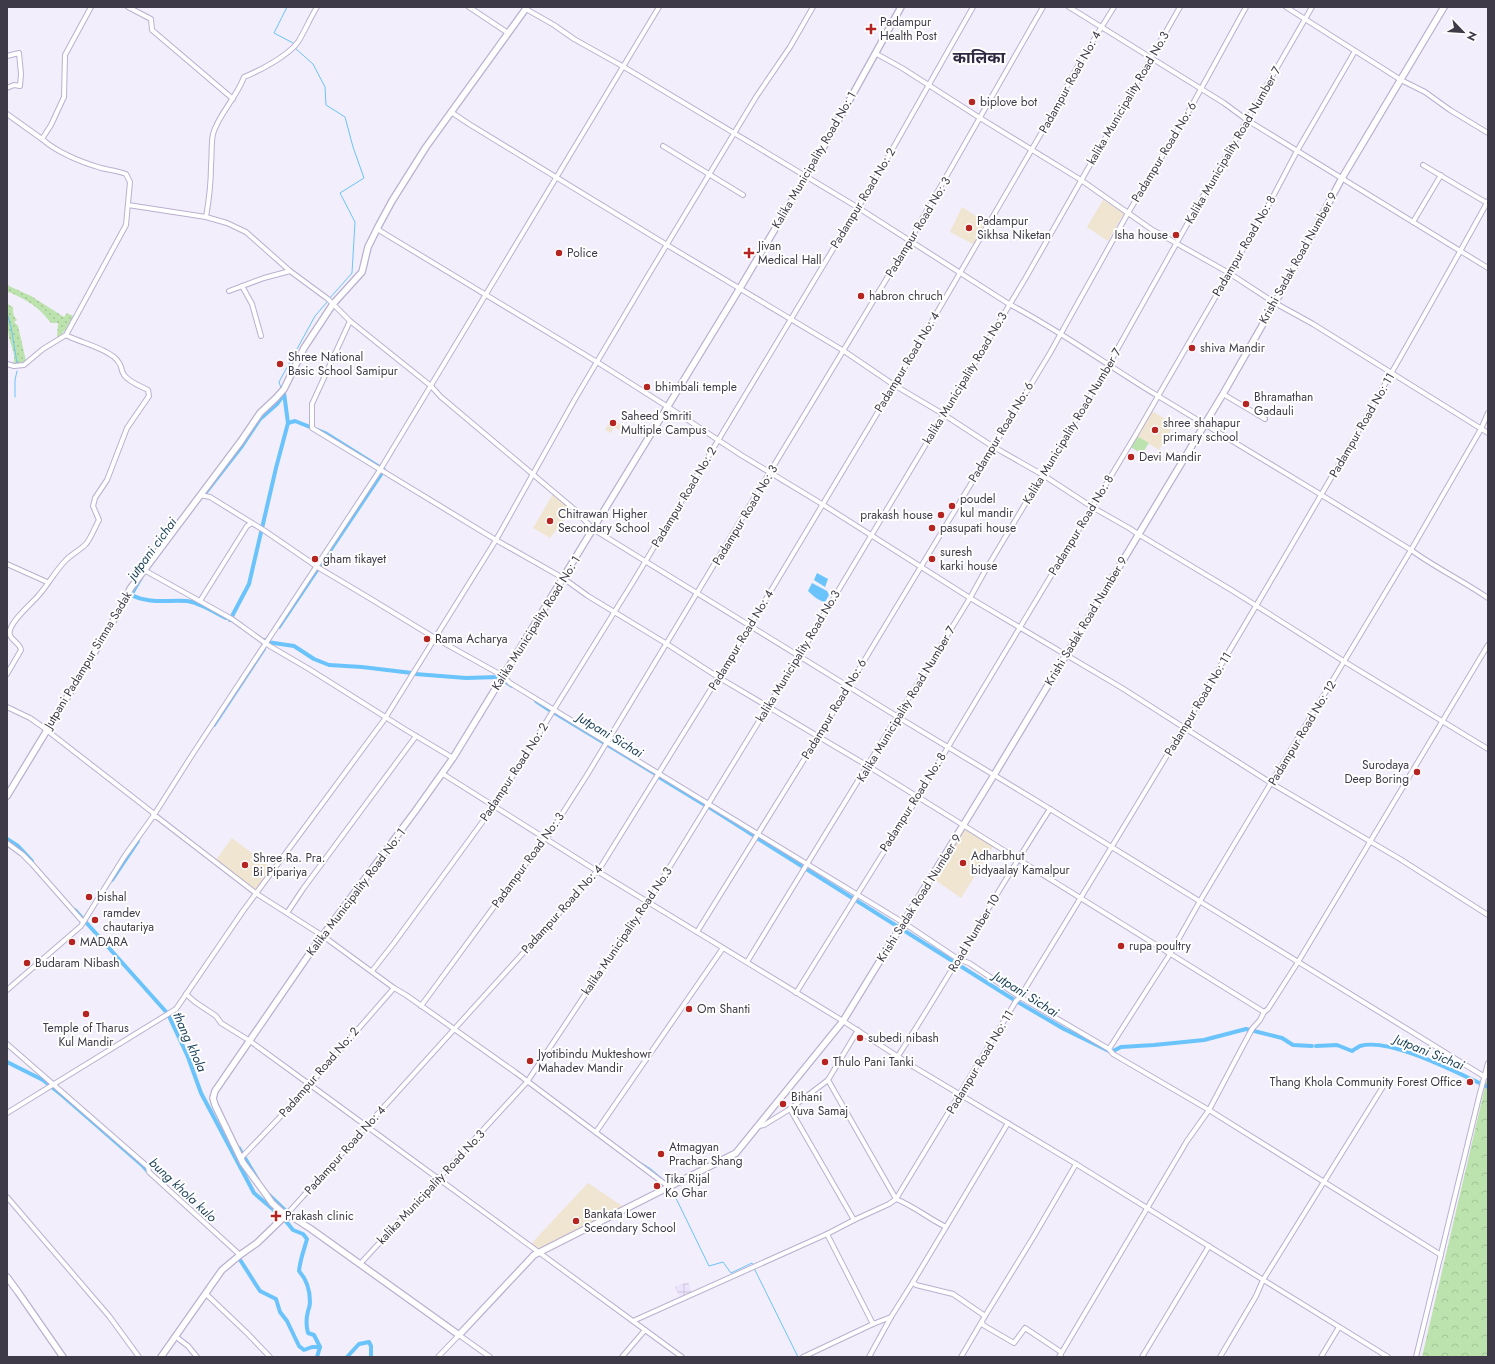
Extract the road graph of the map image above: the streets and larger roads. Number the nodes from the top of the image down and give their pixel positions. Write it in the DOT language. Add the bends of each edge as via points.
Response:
graph roads {
  1 [pos="91,7"];
  2 [pos="128,7"];
  3 [pos="317,7"];
  4 [pos="469,7"];
  5 [pos="659,7"];
  6 [pos="813,7"];
  7 [pos="902,7"];
  8 [pos="973,7"];
  9 [pos="1043,7"];
  10 [pos="1069,7"];
  11 [pos="1114,7"];
  12 [pos="1180,7"];
  13 [pos="1246,7"];
  14 [pos="1286,7"];
  15 [pos="1312,7"];
  16 [pos="1444,7"];
  17 [pos="526,8"];
  18 [pos="1305,19"];
  19 [pos="1101,27"];
  20 [pos="508,32"];
  21 [pos="1354,51"];
  22 [pos="875,53"];
  23 [pos="7,56"];
  24 [pos="1151,58"];
  25 [pos="624,67"];
  26 [pos="1401,80"];
  27 [pos="929,86"];
  28 [pos="7,88"];
  29 [pos="1201,89"];
  30 [pos="233,99"];
  31 [pos="452,112"];
  32 [pos="7,114"];
  33 [pos="980,118"];
  34 [pos="1247,120"];
  35 [pos="1488,133"];
  36 [pos="735,134"];
  37 [pos="42,139"];
  38 [pos="663,146"];
  39 [pos="1032,150"];
  40 [pos="1297,151"];
  41 [pos="1423,165"];
  42 [pos="710,175"];
  43 [pos="1441,175"];
  44 [pos="806,176"];
  45 [pos="557,178"];
  46 [pos="1342,178"];
  47 [pos="1081,180"];
  48 [pos="743,195"];
  49 [pos="1488,202"];
  50 [pos="128,205"];
  51 [pos="857,207"];
  52 [pos="1128,213"];
  53 [pos="206,217"];
  54 [pos="1413,222"];
  55 [pos="378,229"];
  56 [pos="910,240"];
  57 [pos="1177,242"];
  58 [pos="667,245"];
  59 [pos="1460,251"];
  60 [pos="1488,268"];
  61 [pos="290,271"];
  62 [pos="1229,272"];
  63 [pos="960,273"];
  64 [pos="242,286"];
  65 [pos="740,288"];
  66 [pos="229,291"];
  67 [pos="486,295"];
  68 [pos="1275,303"];
  69 [pos="333,304"];
  70 [pos="1009,304"];
  71 [pos="791,319"];
  72 [pos="350,321"];
  73 [pos="1059,334"];
  74 [pos="66,335"];
  75 [pos="261,336"];
  76 [pos="844,351"];
  77 [pos="597,362"];
  78 [pos="7,364"];
  79 [pos="1109,364"];
  80 [pos="1392,374"];
  81 [pos="894,385"];
  82 [pos="431,386"];
  83 [pos="1223,394"];
  84 [pos="1158,396"];
  85 [pos="668,407"];
  86 [pos="1488,413"];
  87 [pos="943,414"];
  88 [pos="1266,419"];
  89 [pos="1205,423"];
  90 [pos="1481,429"];
  91 [pos="1488,433"];
  92 [pos="718,441"];
  93 [pos="992,446"];
  94 [pos="382,470"];
  95 [pos="770,473"];
  96 [pos="533,475"];
  97 [pos="1043,475"];
  98 [pos="200,495"];
  99 [pos="1322,495"];
  100 [pos="822,504"];
  101 [pos="1092,508"];
  102 [pos="252,523"];
  103 [pos="593,529"];
  104 [pos="1138,534"];
  105 [pos="870,535"];
  106 [pos="496,540"];
  107 [pos="1411,550"];
  108 [pos="646,561"];
  109 [pos="7,564"];
  110 [pos="317,566"];
  111 [pos="921,566"];
  112 [pos="144,570"];
  113 [pos="562,578"];
  114 [pos="47,582"];
  115 [pos="698,593"];
  116 [pos="970,598"];
  117 [pos="1488,598"];
  118 [pos="200,601"];
  119 [pos="1256,607"];
  120 [pos="614,613"];
  121 [pos="750,625"];
  122 [pos="1020,627"];
  123 [pos="435,638"];
  124 [pos="266,644"];
  125 [pos="666,644"];
  126 [pos="1488,645"];
  127 [pos="1066,655"];
  128 [pos="799,656"];
  129 [pos="1345,662"];
  130 [pos="7,674"];
  131 [pos="503,676"];
  132 [pos="718,677"];
  133 [pos="848,686"];
  134 [pos="7,707"];
  135 [pos="768,707"];
  136 [pos="554,710"];
  137 [pos="386,717"];
  138 [pos="898,717"];
  139 [pos="1442,721"];
  140 [pos="1183,728"];
  141 [pos="48,732"];
  142 [pos="416,736"];
  143 [pos="818,737"];
  144 [pos="606,741"];
  145 [pos="948,746"];
  146 [pos="1488,749"];
  147 [pos="453,758"];
  148 [pos="868,766"];
  149 [pos="443,774"];
  150 [pos="659,774"];
  151 [pos="994,775"];
  152 [pos="1271,783"];
  153 [pos="7,796"];
  154 [pos="918,797"];
  155 [pos="708,803"];
  156 [pos="494,806"];
  157 [pos="1050,809"];
  158 [pos="154,816"];
  159 [pos="963,826"];
  160 [pos="758,834"];
  161 [pos="546,838"];
  162 [pos="1370,841"];
  163 [pos="7,843"];
  164 [pos="1112,848"];
  165 [pos="1018,861"];
  166 [pos="807,865"];
  167 [pos="597,871"];
  168 [pos="257,894"];
  169 [pos="857,895"];
  170 [pos="1081,899"];
  171 [pos="1200,901"];
  172 [pos="648,902"];
  173 [pos="287,913"];
  174 [pos="1488,915"];
  175 [pos="84,920"];
  176 [pos="904,923"];
  177 [pos="697,932"];
  178 [pos="323,936"];
  179 [pos="723,948"];
  180 [pos="1170,954"];
  181 [pos="958,959"];
  182 [pos="747,962"];
  183 [pos="1298,962"];
  184 [pos="372,971"];
  185 [pos="394,988"];
  186 [pos="7,990"];
  187 [pos="796,993"];
  188 [pos="186,994"];
  189 [pos="1020,997"];
  190 [pos="421,1006"];
  191 [pos="1264,1012"];
  192 [pos="843,1021"];
  193 [pos="453,1029"];
  194 [pos="858,1030"];
  195 [pos="250,1041"];
  196 [pos="7,1044"];
  197 [pos="1109,1049"];
  198 [pos="898,1056"];
  199 [pos="1488,1063"];
  200 [pos="1485,1077"];
  201 [pos="828,1080"];
  202 [pos="527,1082"];
  203 [pos="309,1084"];
  204 [pos="52,1085"];
  205 [pos="1384,1085"];
  206 [pos="960,1095"];
  207 [pos="790,1109"];
  208 [pos="1209,1110"];
  209 [pos="7,1113"];
  210 [pos="1008,1123"];
  211 [pos="367,1126"];
  212 [pos="758,1126"];
  213 [pos="596,1132"];
  214 [pos="243,1157"];
  215 [pos="1076,1164"];
  216 [pos="438,1179"];
  217 [pos="1324,1183"];
  218 [pos="671,1186"];
  219 [pos="7,1197"];
  220 [pos="896,1199"];
  221 [pos="1146,1208"];
  222 [pos="287,1214"];
  223 [pos="854,1220"];
  224 [pos="946,1227"];
  225 [pos="827,1234"];
  226 [pos="1209,1246"];
  227 [pos="538,1252"];
  228 [pos="240,1254"];
  229 [pos="1441,1255"];
  230 [pos="360,1264"];
  231 [pos="7,1277"];
  232 [pos="1264,1280"];
  233 [pos="913,1282"];
  234 [pos="206,1294"];
  235 [pos="985,1316"];
  236 [pos="891,1317"];
  237 [pos="635,1320"];
  238 [pos="982,1322"];
  239 [pos="873,1324"];
  240 [pos="1339,1327"];
  241 [pos="645,1330"];
  242 [pos="459,1335"];
  243 [pos="175,1336"];
  244 [pos="1060,1355"];
  245 [pos="63,1357"];
  246 [pos="139,1357"];
  247 [pos="161,1357"];
  248 [pos="197,1357"];
  249 [pos="270,1357"];
  250 [pos="438,1357"];
  251 [pos="490,1357"];
  252 [pos="622,1357"];
  253 [pos="682,1357"];
  254 [pos="804,1357"];
  255 [pos="869,1357"];
  256 [pos="961,1357"];
  257 [pos="1142,1357"];
  258 [pos="1220,1357"];
  259 [pos="1321,1357"];
  260 [pos="1388,1357"];
  261 [pos="1416,1357"];
  1 -- 37 [label="street" via="65,55 64,97"];
  2 -- 30 [label="street" via="151,19 152,30"];
  3 -- 30 [label="street" via="293,48 244,77"];
  4 -- 20 [label="street"];
  5 -- 25 [label="street"];
  6 -- 36 [label="street"];
  7 -- 22 [label="street, Kalika Municipality Road No: 1"];
  8 -- 27 [label="street, Padampur Road No: 2"];
  9 -- 33 [label="street, Padampur Road No: 3"];
  10 -- 19 [label="street"];
  11 -- 19 [label="street, Padampur Road No: 4"];
  12 -- 24 [label="street, kalika Municipality Road No.3"];
  13 -- 29 [label="street, Padampur Road No: 6"];
  14 -- 18 [label="street"];
  15 -- 18 [label="street, Kalika Municipality Road Number 7"];
  16 -- 26 [label="street, Krishi Sadak Road Number 9"];
  17 -- 20 [label="street, Jutpani Padampur Simna Sadak"];
  17 -- 25 [label="street"];
  18 -- 21 [label="street"];
  18 -- 34 [label="street, Kalika Municipality Road Number 7"];
  19 -- 24 [label="street"];
  19 -- 39 [label="street, Padampur Road No: 4"];
  20 -- 31 [label="street, Jutpani Padampur Simna Sadak"];
  21 -- 26 [label="street"];
  21 -- 40 [label="street, Padampur Road No: 8"];
  22 -- 27 [label="street"];
  22 -- 44 [label="street, Kalika Municipality Road No: 1"];
  23 -- 28 [label="street" via="19,53 21,74 20,86"];
  24 -- 29 [label="street"];
  24 -- 47 [label="street, kalika Municipality Road No.3"];
  25 -- 36 [label="street"];
  25 -- 45 [label="street"];
  26 -- 35 [label="street" via="1425,92"];
  26 -- 46 [label="street, Krishi Sadak Road Number 9"];
  27 -- 33 [label="street"];
  27 -- 51 [label="street, Padampur Road No: 2"];
  29 -- 34 [label="street"];
  29 -- 52 [label="street, Padampur Road No: 6"];
  30 -- 53 [label="street" via="216,125 213,136"];
  31 -- 45 [label="street"];
  31 -- 55 [label="street, Jutpani Padampur Simna Sadak" via="426,147 392,201"];
  32 -- 37 [label="street"];
  33 -- 39 [label="street"];
  33 -- 56 [label="street, Padampur Road No: 3"];
  34 -- 40 [label="street"];
  34 -- 57 [label="street, Kalika Municipality Road Number 7"];
  36 -- 42 [label="street"];
  36 -- 44 [label="street"];
  37 -- 50 [label="street" via="52,148 68,155 101,168 126,174 130,182"];
  38 -- 42 [label="street"];
  39 -- 47 [label="street"];
  39 -- 63 [label="street, Padampur Road No: 4"];
  40 -- 46 [label="street"];
  40 -- 62 [label="street, Padampur Road No: 8"];
  41 -- 43 [label="street"];
  42 -- 48 [label="street"];
  42 -- 58 [label="street"];
  43 -- 49 [label="street"];
  43 -- 54 [label="street"];
  44 -- 51 [label="street"];
  44 -- 65 [label="street, Kalika Municipality Road No: 1"];
  45 -- 58 [label="street"];
  45 -- 67 [label="street"];
  46 -- 54 [label="street"];
  46 -- 68 [label="street, Krishi Sadak Road Number 9"];
  47 -- 52 [label="street"];
  47 -- 70 [label="street, kalika Municipality Road No.3"];
  49 -- 59 [label="street, Padampur Road No: 11"];
  50 -- 53 [label="street"];
  50 -- 74 [label="street" via="126,226"];
  51 -- 56 [label="street"];
  51 -- 71 [label="street, Padampur Road No: 2"];
  52 -- 57 [label="street" via="1151,229"];
  52 -- 73 [label="street, Padampur Road No: 6"];
  53 -- 61 [label="street" via="246,232"];
  54 -- 59 [label="street"];
  55 -- 67 [label="street"];
  55 -- 69 [label="street, Jutpani Padampur Simna Sadak" via="368,247 362,272"];
  56 -- 63 [label="street"];
  56 -- 76 [label="street, Padampur Road No: 3"];
  57 -- 62 [label="street"];
  57 -- 79 [label="street, Kalika Municipality Road Number 7"];
  58 -- 65 [label="street"];
  58 -- 77 [label="street"];
  59 -- 60 [label="street"];
  59 -- 80 [label="street, Padampur Road No: 11"];
  61 -- 64 [label="street"];
  61 -- 69 [label="street"];
  62 -- 68 [label="street"];
  62 -- 84 [label="street, Padampur Road No: 8"];
  63 -- 70 [label="street"];
  63 -- 81 [label="street, Padampur Road No: 4"];
  64 -- 66 [label="street"];
  64 -- 75 [label="street" via="252,304"];
  65 -- 71 [label="street"];
  65 -- 85 [label="street, Kalika Municipality Road No: 1"];
  67 -- 77 [label="street"];
  67 -- 82 [label="street"];
  68 -- 80 [label="street"];
  68 -- 83 [label="street, Krishi Sadak Road Number 9"];
  69 -- 72 [label="street"];
  69 -- 98 [label="street, Jutpani Padampur Simna Sadak" via="304,348 284,389 260,413"];
  70 -- 73 [label="street"];
  70 -- 87 [label="street, kalika Municipality Road No.3"];
  71 -- 76 [label="street"];
  71 -- 92 [label="street, Padampur Road No: 2"];
  72 -- 82 [label="street"];
  72 -- 94 [label="street" via="312,404 311,425"];
  73 -- 79 [label="street"];
  73 -- 93 [label="street, Padampur Road No: 6" via="1050,353"];
  74 -- 78 [label="street" via="24,365"];
  74 -- 114 [label="street" via="112,356 122,364 123,374 148,390 149,396 127,428 107,480 95,498 94,506 99,520 86,544 66,559"];
  76 -- 81 [label="street"];
  76 -- 95 [label="street, Padampur Road No: 3"];
  77 -- 85 [label="street"];
  77 -- 96 [label="street"];
  79 -- 84 [label="street"];
  79 -- 97 [label="street, Kalika Municipality Road Number 7"];
  80 -- 90 [label="street"];
  80 -- 99 [label="street, Padampur Road No: 11"];
  81 -- 87 [label="street"];
  81 -- 100 [label="street, Padampur Road No: 4"];
  82 -- 94 [label="street"];
  82 -- 96 [label="street"];
  83 -- 88 [label="street"];
  83 -- 89 [label="street, Krishi Sadak Road Number 9"];
  84 -- 89 [label="street"];
  84 -- 101 [label="street, Padampur Road No: 8"];
  85 -- 92 [label="street"];
  85 -- 103 [label="street, Kalika Municipality Road No: 1"];
  86 -- 90 [label="street, Padampur Road No: 12"];
  87 -- 93 [label="street"];
  87 -- 105 [label="street, kalika Municipality Road No.3"];
  89 -- 99 [label="street"];
  89 -- 104 [label="street, Krishi Sadak Road Number 9"];
  90 -- 91 [label="street"];
  90 -- 107 [label="street, Padampur Road No: 12"];
  92 -- 95 [label="street"];
  92 -- 108 [label="street, Padampur Road No: 2"];
  93 -- 97 [label="street"];
  93 -- 111 [label="street, Padampur Road No: 6"];
  94 -- 106 [label="street"];
  94 -- 110 [label="street"];
  95 -- 100 [label="street"];
  95 -- 115 [label="street, Padampur Road No: 3"];
  96 -- 103 [label="street" via="574,509"];
  96 -- 106 [label="street"];
  97 -- 101 [label="street"];
  97 -- 116 [label="street, Kalika Municipality Road Number 7"];
  98 -- 102 [label="street" via="210,497"];
  98 -- 112 [label="street, Jutpani Padampur Simna Sadak"];
  99 -- 107 [label="street"];
  99 -- 119 [label="street, Padampur Road No: 11"];
  100 -- 105 [label="street"];
  100 -- 121 [label="street, Padampur Road No: 4"];
  101 -- 104 [label="street"];
  101 -- 122 [label="street, Padampur Road No: 8"];
  102 -- 110 [label="street"];
  102 -- 118 [label="street" via="247,526"];
  103 -- 108 [label="street"];
  103 -- 113 [label="street, Kalika Municipality Road No: 1"];
  104 -- 119 [label="street"];
  104 -- 127 [label="street, Krishi Sadak Road Number 9"];
  105 -- 111 [label="street"];
  105 -- 128 [label="street, kalika Municipality Road No.3"];
  106 -- 113 [label="street"];
  106 -- 123 [label="street"];
  107 -- 117 [label="street"];
  107 -- 129 [label="street, Padampur Road No: 12"];
  108 -- 115 [label="street"];
  108 -- 120 [label="street, Padampur Road No: 2"];
  109 -- 114 [label="street"];
  110 -- 123 [label="street"];
  110 -- 124 [label="street"];
  111 -- 116 [label="street"];
  111 -- 133 [label="street, Padampur Road No: 6"];
  112 -- 118 [label="street"];
  112 -- 141 [label="street, Jutpani Padampur Simna Sadak" via="130,589"];
  113 -- 120 [label="street"];
  113 -- 131 [label="street, Kalika Municipality Road No: 1"];
  114 -- 130 [label="street" via="10,630 12,638 21,650"];
  115 -- 121 [label="street"];
  115 -- 125 [label="street, Padampur Road No: 3"];
  116 -- 122 [label="street"];
  116 -- 138 [label="street, Kalika Municipality Road Number 7"];
  118 -- 124 [label="street" via="232,619"];
  119 -- 129 [label="street"];
  119 -- 140 [label="street, Padampur Road No: 11"];
  120 -- 125 [label="street"];
  120 -- 136 [label="street, Padampur Road No: 2"];
  121 -- 128 [label="street"];
  121 -- 132 [label="street, Padampur Road No: 4"];
  122 -- 127 [label="street"];
  122 -- 145 [label="street, Padampur Road No: 8"];
  123 -- 131 [label="street"];
  123 -- 137 [label="street"];
  124 -- 137 [label="street"];
  124 -- 158 [label="street"];
  125 -- 132 [label="street"];
  125 -- 144 [label="street, Padampur Road No: 3"];
  126 -- 139 [label="street"];
  127 -- 140 [label="street"];
  127 -- 151 [label="street, Krishi Sadak Road Number 9"];
  128 -- 133 [label="street"];
  128 -- 135 [label="street, kalika Municipality Road No.3"];
  129 -- 139 [label="street"];
  129 -- 152 [label="street, Padampur Road No: 12"];
  131 -- 136 [label="street"];
  131 -- 147 [label="street, Kalika Municipality Road No: 1"];
  132 -- 135 [label="street"];
  132 -- 150 [label="street, Padampur Road No: 4"];
  133 -- 138 [label="street"];
  133 -- 143 [label="street, Padampur Road No: 6"];
  134 -- 141 [label="street" via="30,718"];
  135 -- 143 [label="street"];
  135 -- 155 [label="street, kalika Municipality Road No.3"];
  136 -- 144 [label="street"];
  136 -- 156 [label="street, Padampur Road No: 2"];
  137 -- 142 [label="street"];
  137 -- 168 [label="street"];
  138 -- 145 [label="street"];
  138 -- 148 [label="street, Kalika Municipality Road Number 7"];
  139 -- 146 [label="street"];
  139 -- 162 [label="street"];
  140 -- 152 [label="street"];
  140 -- 164 [label="street, Padampur Road No: 11"];
  141 -- 153 [label="street, Jutpani Padampur Simna Sadak"];
  141 -- 158 [label="street"];
  142 -- 147 [label="street"];
  142 -- 173 [label="street"];
  143 -- 148 [label="street"];
  143 -- 160 [label="street, Padampur Road No: 6"];
  144 -- 150 [label="street"];
  144 -- 161 [label="street, Padampur Road No: 3"];
  145 -- 151 [label="street"];
  145 -- 154 [label="street, Padampur Road No: 8"];
  147 -- 149 [label="street, Kalika Municipality Road No: 1"];
  148 -- 154 [label="street"];
  148 -- 166 [label="street, Kalika Municipality Road Number 7"];
  149 -- 156 [label="street"];
  149 -- 178 [label="street, Kalika Municipality Road No: 1"];
  150 -- 155 [label="street"];
  150 -- 167 [label="street, Padampur Road No: 4"];
  151 -- 157 [label="street"];
  151 -- 159 [label="street, Krishi Sadak Road Number 9"];
  152 -- 162 [label="street"];
  152 -- 171 [label="street, Padampur Road No: 12"];
  154 -- 159 [label="street"];
  154 -- 169 [label="street, Padampur Road No: 8"];
  155 -- 160 [label="street"];
  155 -- 172 [label="street, kalika Municipality Road No.3"];
  156 -- 161 [label="street"];
  156 -- 184 [label="street, Padampur Road No: 2"];
  157 -- 164 [label="street"];
  157 -- 165 [label="street, Road Number 10"];
  158 -- 168 [label="street"];
  158 -- 175 [label="street"];
  159 -- 165 [label="street"];
  159 -- 176 [label="street, Krishi Sadak Road Number 9"];
  160 -- 166 [label="street"];
  160 -- 177 [label="street, Padampur Road No: 6"];
  161 -- 167 [label="street"];
  161 -- 190 [label="street, Padampur Road No: 3"];
  162 -- 174 [label="street"];
  162 -- 183 [label="street"];
  163 -- 175 [label="street" via="22,854"];
  164 -- 170 [label="street, Padampur Road No: 11"];
  164 -- 171 [label="street"];
  165 -- 170 [label="street"];
  165 -- 181 [label="street, Road Number 10"];
  166 -- 169 [label="street"];
  166 -- 182 [label="street, Kalika Municipality Road Number 7"];
  167 -- 172 [label="street"];
  167 -- 193 [label="street, Padampur Road No: 4" via="494,987"];
  168 -- 173 [label="street"];
  168 -- 188 [label="street"];
  169 -- 176 [label="street"];
  169 -- 187 [label="street, Padampur Road No: 8"];
  170 -- 180 [label="street"];
  170 -- 189 [label="street, Padampur Road No: 11"];
  171 -- 180 [label="street, Padampur Road No: 12"];
  171 -- 183 [label="street"];
  172 -- 177 [label="street"];
  172 -- 202 [label="street, kalika Municipality Road No.3"];
  173 -- 178 [label="street"];
  175 -- 186 [label="street" via="76,931"];
  176 -- 181 [label="street"];
  176 -- 192 [label="street, Krishi Sadak Road Number 9"];
  177 -- 179 [label="street"];
  178 -- 184 [label="street"];
  178 -- 195 [label="street, Kalika Municipality Road No: 1"];
  179 -- 182 [label="street"];
  179 -- 213 [label="street"];
  180 -- 191 [label="street"];
  180 -- 197 [label="street, Padampur Road No: 12"];
  181 -- 189 [label="street" via="969,963"];
  181 -- 198 [label="street, Road Number 10"];
  182 -- 187 [label="street"];
  183 -- 191 [label="street"];
  183 -- 200 [label="street"];
  184 -- 185 [label="street"];
  185 -- 190 [label="street"];
  185 -- 203 [label="street, Padampur Road No: 2"];
  187 -- 192 [label="street"];
  188 -- 195 [label="street" via="216,1016 221,1023"];
  188 -- 204 [label="street" via="176,1009"];
  189 -- 197 [label="street"];
  189 -- 206 [label="street, Padampur Road No: 11"];
  190 -- 193 [label="street"];
  191 -- 208 [label="street" via="1252,1029"];
  192 -- 194 [label="street"];
  192 -- 212 [label="street, Krishi Sadak Road Number 9"];
  193 -- 202 [label="street"];
  193 -- 211 [label="street, Padampur Road No: 4"];
  194 -- 198 [label="street"];
  194 -- 201 [label="street"];
  195 -- 203 [label="street"];
  195 -- 214 [label="street, Kalika Municipality Road No: 1" via="213,1098"];
  196 -- 204 [label="street"];
  197 -- 208 [label="street" via="1113,1054"];
  198 -- 206 [label="street"];
  199 -- 200 [label="street"];
  200 -- 229 [label="street"];
  201 -- 207 [label="street"];
  201 -- 220 [label="street"];
  202 -- 213 [label="street"];
  202 -- 216 [label="street, kalika Municipality Road No.3"];
  203 -- 211 [label="street"];
  203 -- 214 [label="street, Padampur Road No: 2"];
  204 -- 209 [label="street"];
  204 -- 228 [label="street" via="148,1167 149,1172"];
  205 -- 217 [label="street"];
  206 -- 210 [label="street"];
  206 -- 220 [label="street, Padampur Road No: 11"];
  207 -- 212 [label="street"];
  207 -- 223 [label="street"];
  208 -- 217 [label="street"];
  208 -- 221 [label="street"];
  210 -- 215 [label="street"];
  210 -- 224 [label="street"];
  211 -- 216 [label="street"];
  211 -- 222 [label="street, Padampur Road No: 4"];
  212 -- 218 [label="street, Krishi Sadak Road Number 9" via="736,1153"];
  213 -- 218 [label="street"];
  214 -- 222 [label="street, Kalika Municipality Road No: 1" via="272,1203"];
  215 -- 221 [label="street"];
  215 -- 235 [label="street"];
  216 -- 227 [label="street"];
  216 -- 230 [label="street, kalika Municipality Road No.3"];
  217 -- 229 [label="street"];
  217 -- 232 [label="street"];
  218 -- 227 [label="street, Krishi Sadak Road Number 9"];
  219 -- 246 [label="street" via="109,1316"];
  220 -- 223 [label="street"];
  220 -- 224 [label="street"];
  221 -- 226 [label="street"];
  221 -- 244 [label="street"];
  222 -- 228 [label="street" via="257,1243"];
  222 -- 230 [label="street, Kalika Municipality Road No: 1"];
  223 -- 225 [label="street"];
  224 -- 233 [label="street"];
  225 -- 237 [label="street"];
  225 -- 239 [label="street"];
  226 -- 232 [label="street"];
  226 -- 257 [label="street"];
  227 -- 237 [label="street"];
  227 -- 242 [label="street"];
  228 -- 234 [label="street" via="222,1270"];
  229 -- 261 [label="street"];
  230 -- 242 [label="street, Kalika Municipality Road No: 1"];
  231 -- 245 [label="street"];
  232 -- 240 [label="street"];
  232 -- 258 [label="street"];
  233 -- 235 [label="street" via="916,1285 954,1294"];
  233 -- 236 [label="street"];
  234 -- 243 [label="street"];
  234 -- 249 [label="street"];
  235 -- 238 [label="street"];
  236 -- 239 [label="street"];
  236 -- 255 [label="street"];
  237 -- 241 [label="street"];
  238 -- 244 [label="street" via="1014,1343 1025,1328"];
  238 -- 256 [label="street"];
  239 -- 254 [label="street"];
  240 -- 259 [label="street"];
  240 -- 260 [label="street"];
  241 -- 252 [label="street"];
  241 -- 253 [label="street"];
  242 -- 250 [label="street"];
  242 -- 251 [label="street"];
  243 -- 247 [label="street"];
  243 -- 248 [label="street"];
}
